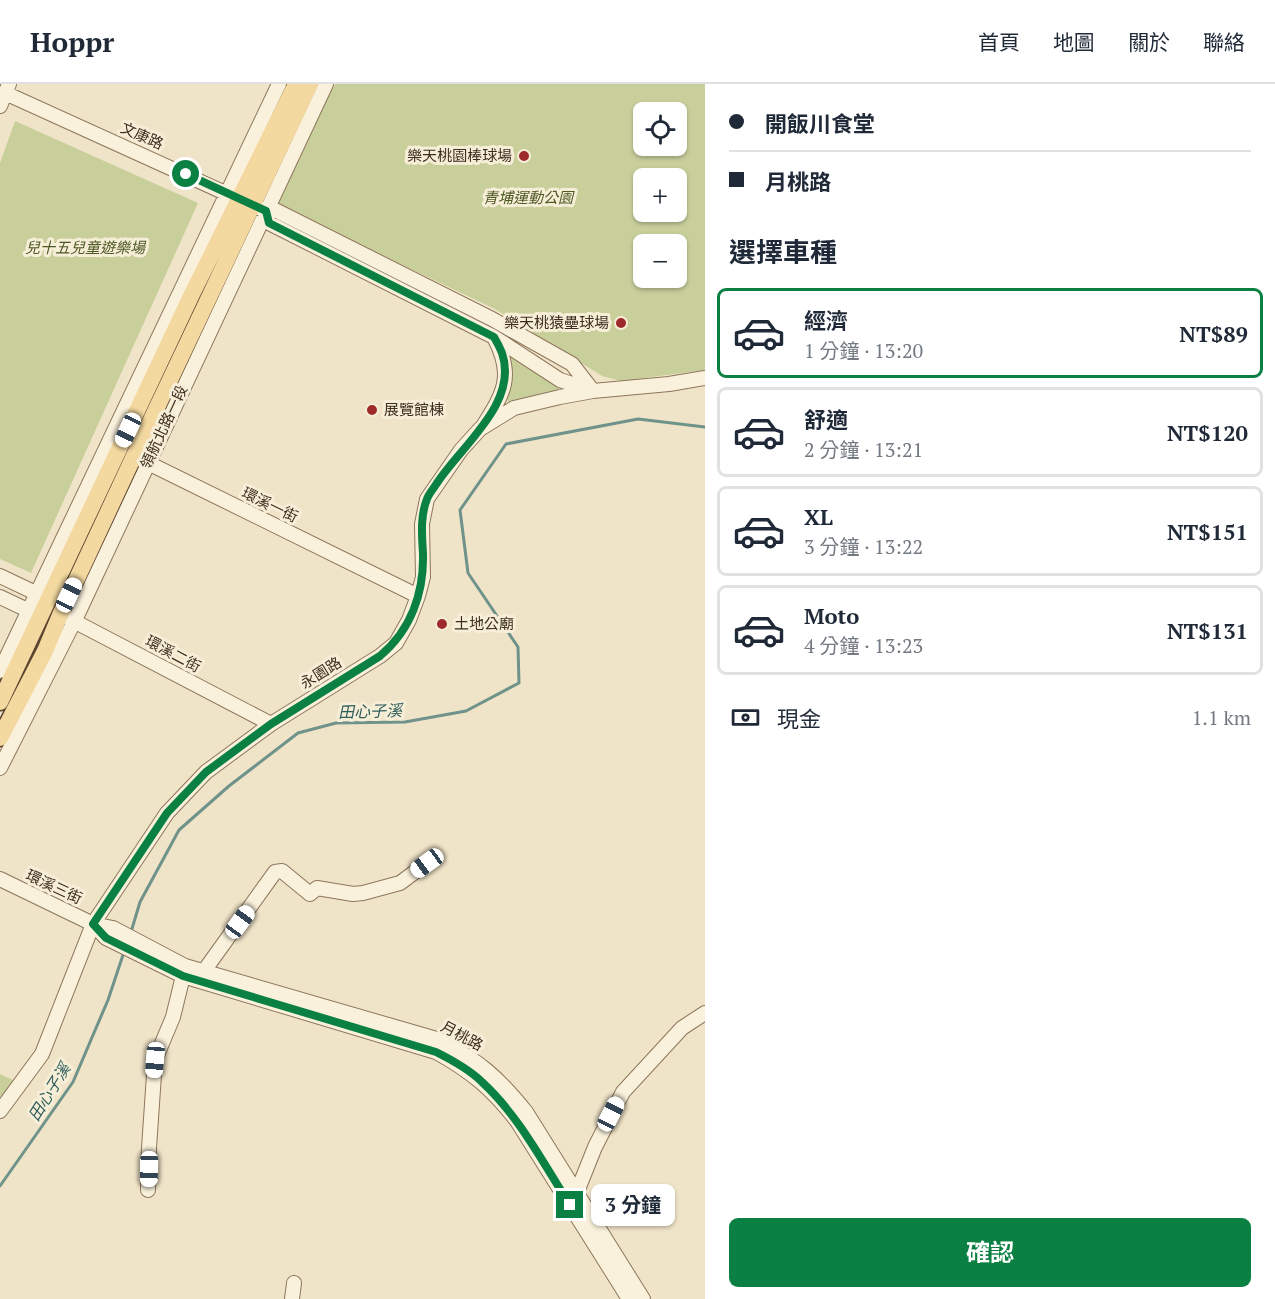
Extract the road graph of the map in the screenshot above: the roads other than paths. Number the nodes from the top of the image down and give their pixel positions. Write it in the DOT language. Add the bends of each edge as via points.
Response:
graph roads {
  1 [pos="281,84"];
  2 [pos="296,84"];
  3 [pos="310,84"];
  4 [pos="326,84"];
  5 [pos="4,94"];
  6 [pos="286,104"];
  7 [pos="250,144"];
  8 [pos="246,202"];
  9 [pos="492,319"];
  10 [pos="494,337"];
  11 [pos="705,378"];
  12 [pos="593,391"];
  13 [pos="480,429"];
  14 [pos="127,453"];
  15 [pos="0,576"];
  16 [pos="42,596"];
  17 [pos="418,596"];
  18 [pos="0,597"];
  19 [pos="34,613"];
  20 [pos="67,617"];
  21 [pos="0,671"];
  22 [pos="0,702"];
  23 [pos="271,724"];
  24 [pos="0,738"];
  25 [pos="0,768"];
  26 [pos="427,863"];
  27 [pos="0,879"];
  28 [pos="93,924"];
  29 [pos="184,971"];
  30 [pos="204,971"];
  31 [pos="705,1013"];
  32 [pos="363,1024"];
  33 [pos="0,1111"];
  34 [pos="148,1190"];
  35 [pos="577,1192"];
  36 [pos="294,1283"];
  37 [pos="292,1299"];
  38 [pos="629,1299"];
  39 [pos="643,1299"];
  1 -- 6 [label="street"];
  1 -- 7 [label="street, 領航北路一段"];
  2 -- 6 [label="main road, 領航北路一段"];
  3 -- 8 [label="main road, 領航北路一段"];
  4 -- 8 [label="street, 領航北路一段"];
  5 -- 8 [label="street, 文康路"];
  6 -- 7 [label="street"];
  6 -- 8 [label="main road, 領航北路一段"];
  7 -- 8 [label="street, 領航北路一段"];
  8 -- 9 [label="street, 文康路" via="275,210"];
  8 -- 10 [label="street, 文康路" via="269,223"];
  8 -- 14 [label="main road, 領航北路一段"];
  8 -- 14 [label="street, 領航北路一段"];
  9 -- 10 [label="street"];
  9 -- 12 [label="street, 文康路" via="572,364"];
  10 -- 12 [label="street, 文康路" via="560,380"];
  10 -- 13 [label="street" via="503,354 505,374 501,396"];
  11 -- 12 [label="street, 永園路"];
  12 -- 13 [label="street, 永園路" via="514,408"];
  13 -- 17 [label="street, 永園路" via="427,499 422,524 423,577"];
  14 -- 16 [label="main road, 領航北路一段"];
  14 -- 17 [label="street, 環溪一街"];
  14 -- 20 [label="main road, 領航北路一段"];
  15 -- 16 [label="street"];
  16 -- 19 [label="main road, 領航北路一段"];
  16 -- 20 [label="street"];
  17 -- 23 [label="street, 永園路" via="396,643"];
  18 -- 19 [label="street"];
  19 -- 20 [label="street"];
  19 -- 21 [label="street, 領航北路一段"];
  19 -- 22 [label="main road, 領航北路一段"];
  20 -- 23 [label="street, 環溪二街"];
  20 -- 24 [label="main road, 領航北路一段"];
  20 -- 25 [label="street, 領航北路一段"];
  23 -- 28 [label="street, 永園路" via="206,772 167,813"];
  26 -- 30 [label="street" via="400,883 353,894 317,888 310,894 282,872 275,872"];
  27 -- 28 [label="street, 環溪三街"];
  28 -- 29 [label="street, 月桃路"];
  28 -- 33 [label="street, 永園路" via="42,1054"];
  29 -- 30 [label="street, 月桃路"];
  29 -- 32 [label="street, 月桃路"];
  29 -- 34 [label="street" via="155,1060"];
  30 -- 32 [label="street, 月桃路"];
  31 -- 35 [label="street" via="682,1028 623,1092"];
  32 -- 35 [label="street, 月桃路" via="440,1041 491,1072 526,1112"];
  32 -- 38 [label="street, 月桃路" via="461,1065 501,1101"];
  35 -- 39 [label="street, 月桃路"];
  36 -- 37 [label="street"];
}
